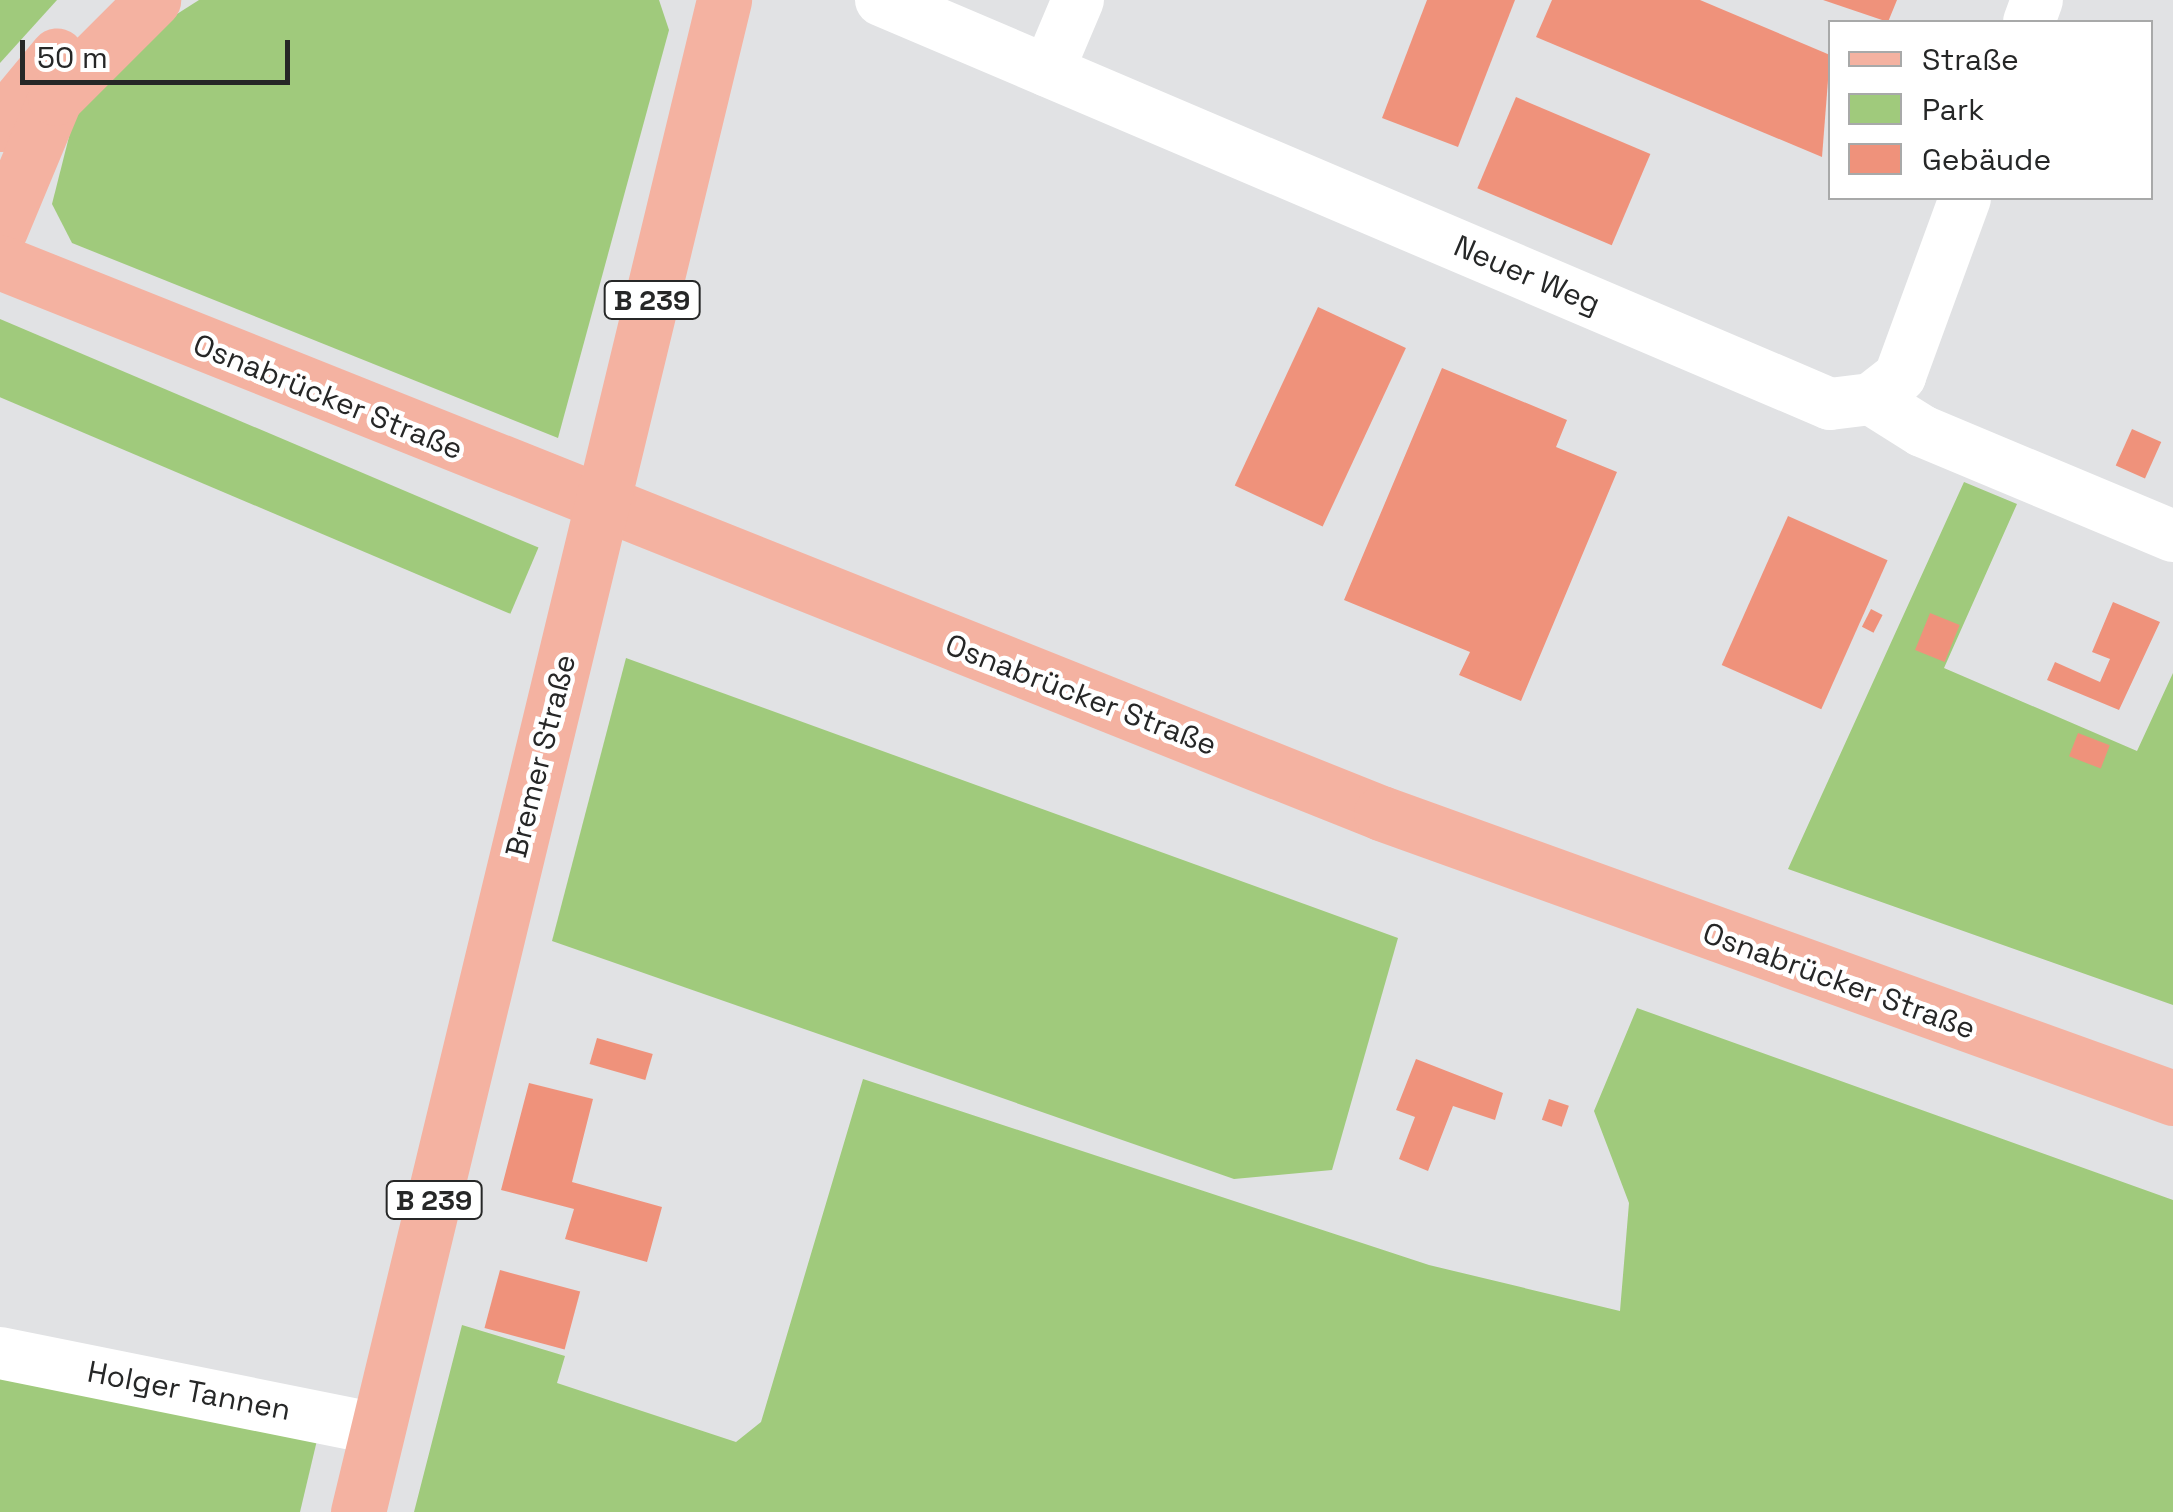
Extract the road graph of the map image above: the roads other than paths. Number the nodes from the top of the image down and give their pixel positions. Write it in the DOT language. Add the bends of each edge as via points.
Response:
graph roads {
  1 [pos="105,0"];
  2 [pos="152,0"];
  3 [pos="724,0"];
  4 [pos="881,0"];
  5 [pos="1078,0"];
  6 [pos="1048,71"];
  7 [pos="0,124"];
  8 [pos="1964,200"];
  9 [pos="0,230"];
  10 [pos="0,262"];
  11 [pos="1871,400"];
  12 [pos="2173,536"];
  13 [pos="2173,1098"];
  14 [pos="0,1352"];
  15 [pos="378,1429"];
  16 [pos="358,1512"];
  1 -- 7 [label="main road"];
  2 -- 9 [label="main road" via="55,98"];
  3 -- 15 [label="main road, Bremer Straße / B 239"];
  4 -- 6 [label="street, Neuer Weg"];
  5 -- 6 [label="street"];
  6 -- 11 [label="street, Neuer Weg" via="1830,404"];
  8 -- 11 [label="street" via="1900,376"];
  10 -- 13 [label="main road, Osnabrücker Straße" via="497,467 1381,813"];
  11 -- 12 [label="street" via="1922,432"];
  14 -- 15 [label="street, Holger Tannen"];
  15 -- 16 [label="main road, Bremer Straße / B 239"];
}
